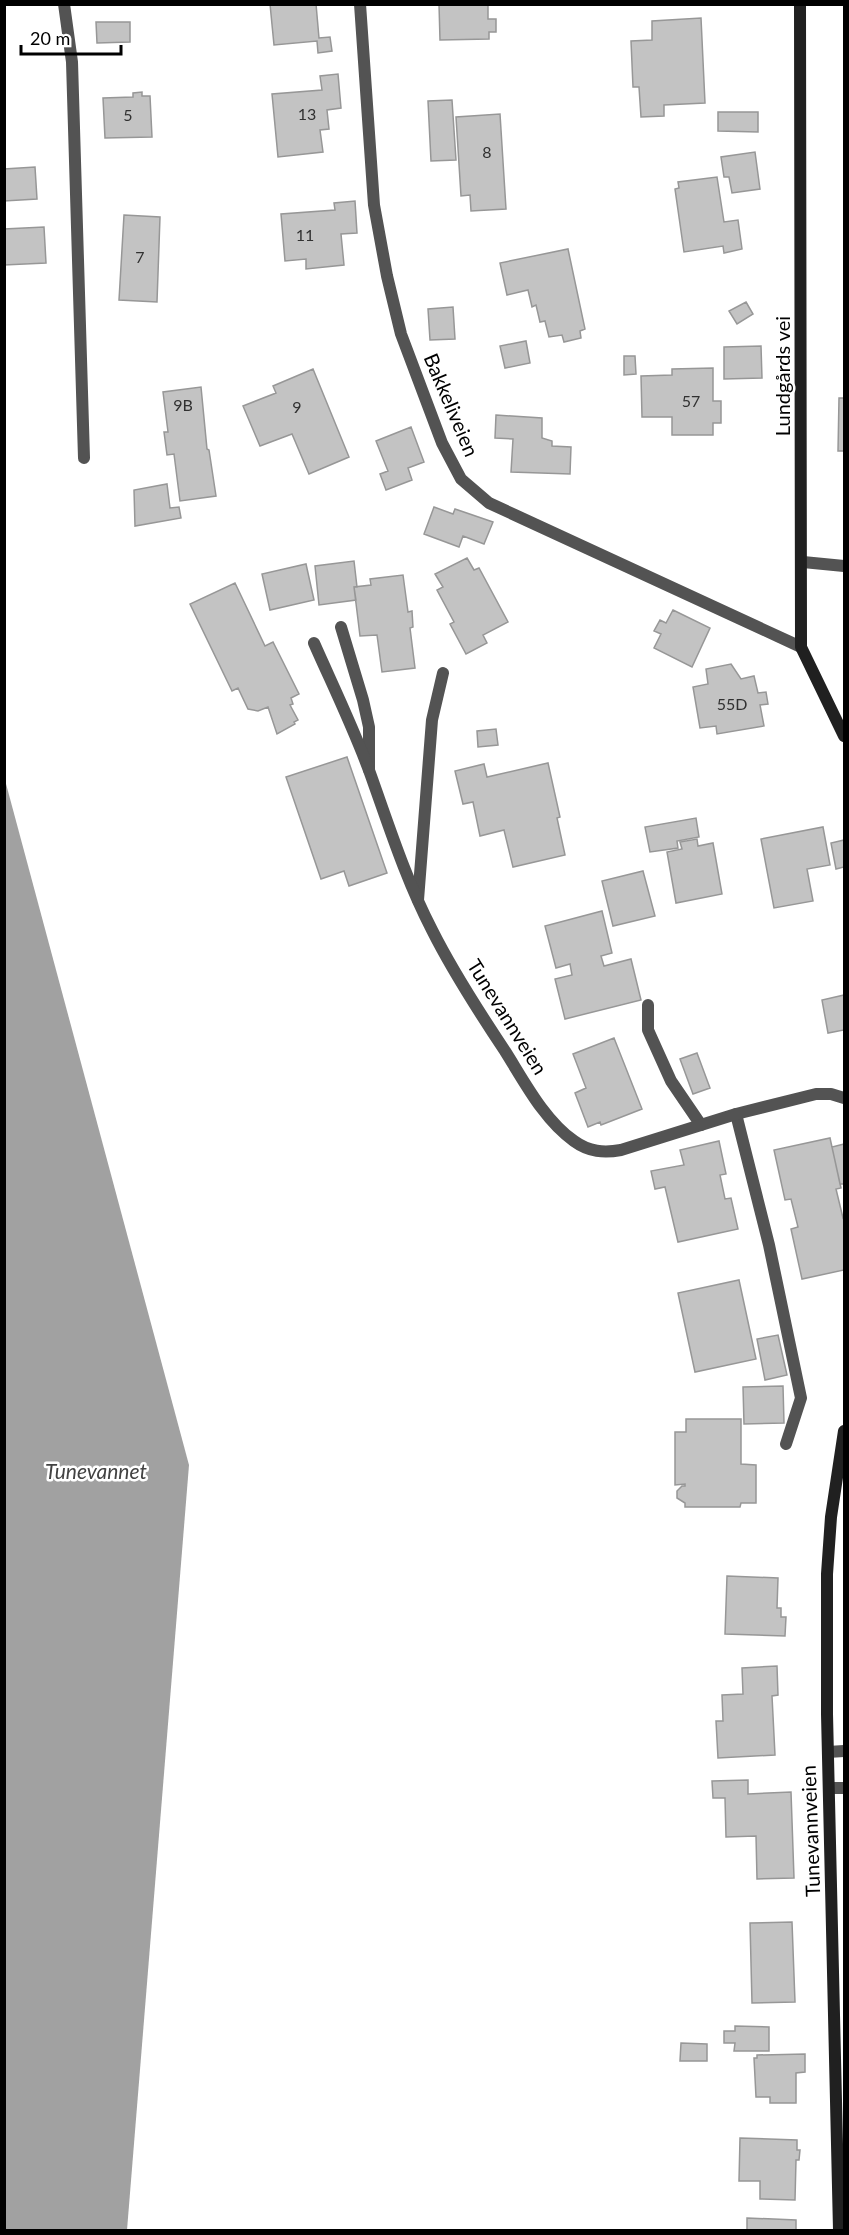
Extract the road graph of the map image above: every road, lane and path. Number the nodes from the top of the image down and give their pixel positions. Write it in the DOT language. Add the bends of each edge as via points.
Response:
graph roads {
  1 [pos="64,4"];
  2 [pos="360,4"];
  3 [pos="800,4"];
  4 [pos="84,458"];
  5 [pos="803,562"];
  6 [pos="844,566"];
  7 [pos="341,627"];
  8 [pos="314,643"];
  9 [pos="801,647"];
  10 [pos="443,673"];
  11 [pos="844,736"];
  12 [pos="369,771"];
  13 [pos="418,900"];
  14 [pos="648,1005"];
  15 [pos="844,1098"];
  16 [pos="736,1114"];
  17 [pos="701,1125"];
  18 [pos="844,1431"];
  19 [pos="786,1444"];
  20 [pos="844,1751"];
  21 [pos="828,1752"];
  22 [pos="829,1788"];
  23 [pos="844,1788"];
  24 [pos="840,2012"];
  25 [pos="839,2230"];
  1 -- 4 [label="street" via="72,62"];
  2 -- 9 [label="street, Bakkeliveien" via="374,205 387,276 401,334 442,443 461,479 489,503"];
  3 -- 5 [label="street, Lundgårds vei"];
  5 -- 6 [label="street"];
  5 -- 9 [label="street, Lundgårds vei"];
  7 -- 12 [label="street" via="369,727"];
  8 -- 12 [label="street, Tunevannveien"];
  9 -- 11 [label="street, Lundgårds vei"];
  10 -- 13 [label="street" via="432,720"];
  12 -- 13 [label="street, Tunevannveien"];
  13 -- 17 [label="street, Tunevannveien" via="473,1002 524,1081 550,1118 574,1141 604,1153"];
  14 -- 17 [label="street" via="648,1030 671,1081"];
  15 -- 16 [label="street, Tunevannveien" via="816,1094"];
  16 -- 17 [label="street, Tunevannveien"];
  16 -- 19 [label="street" via="801,1398"];
  18 -- 21 [label="street, Tunevannveien" via="827,1574"];
  20 -- 21 [label="street"];
  21 -- 22 [label="street, Tunevannveien"];
  22 -- 23 [label="street"];
  22 -- 24 [label="street, Tunevannveien"];
  24 -- 25 [label="street, Tunevannveien"];
}
